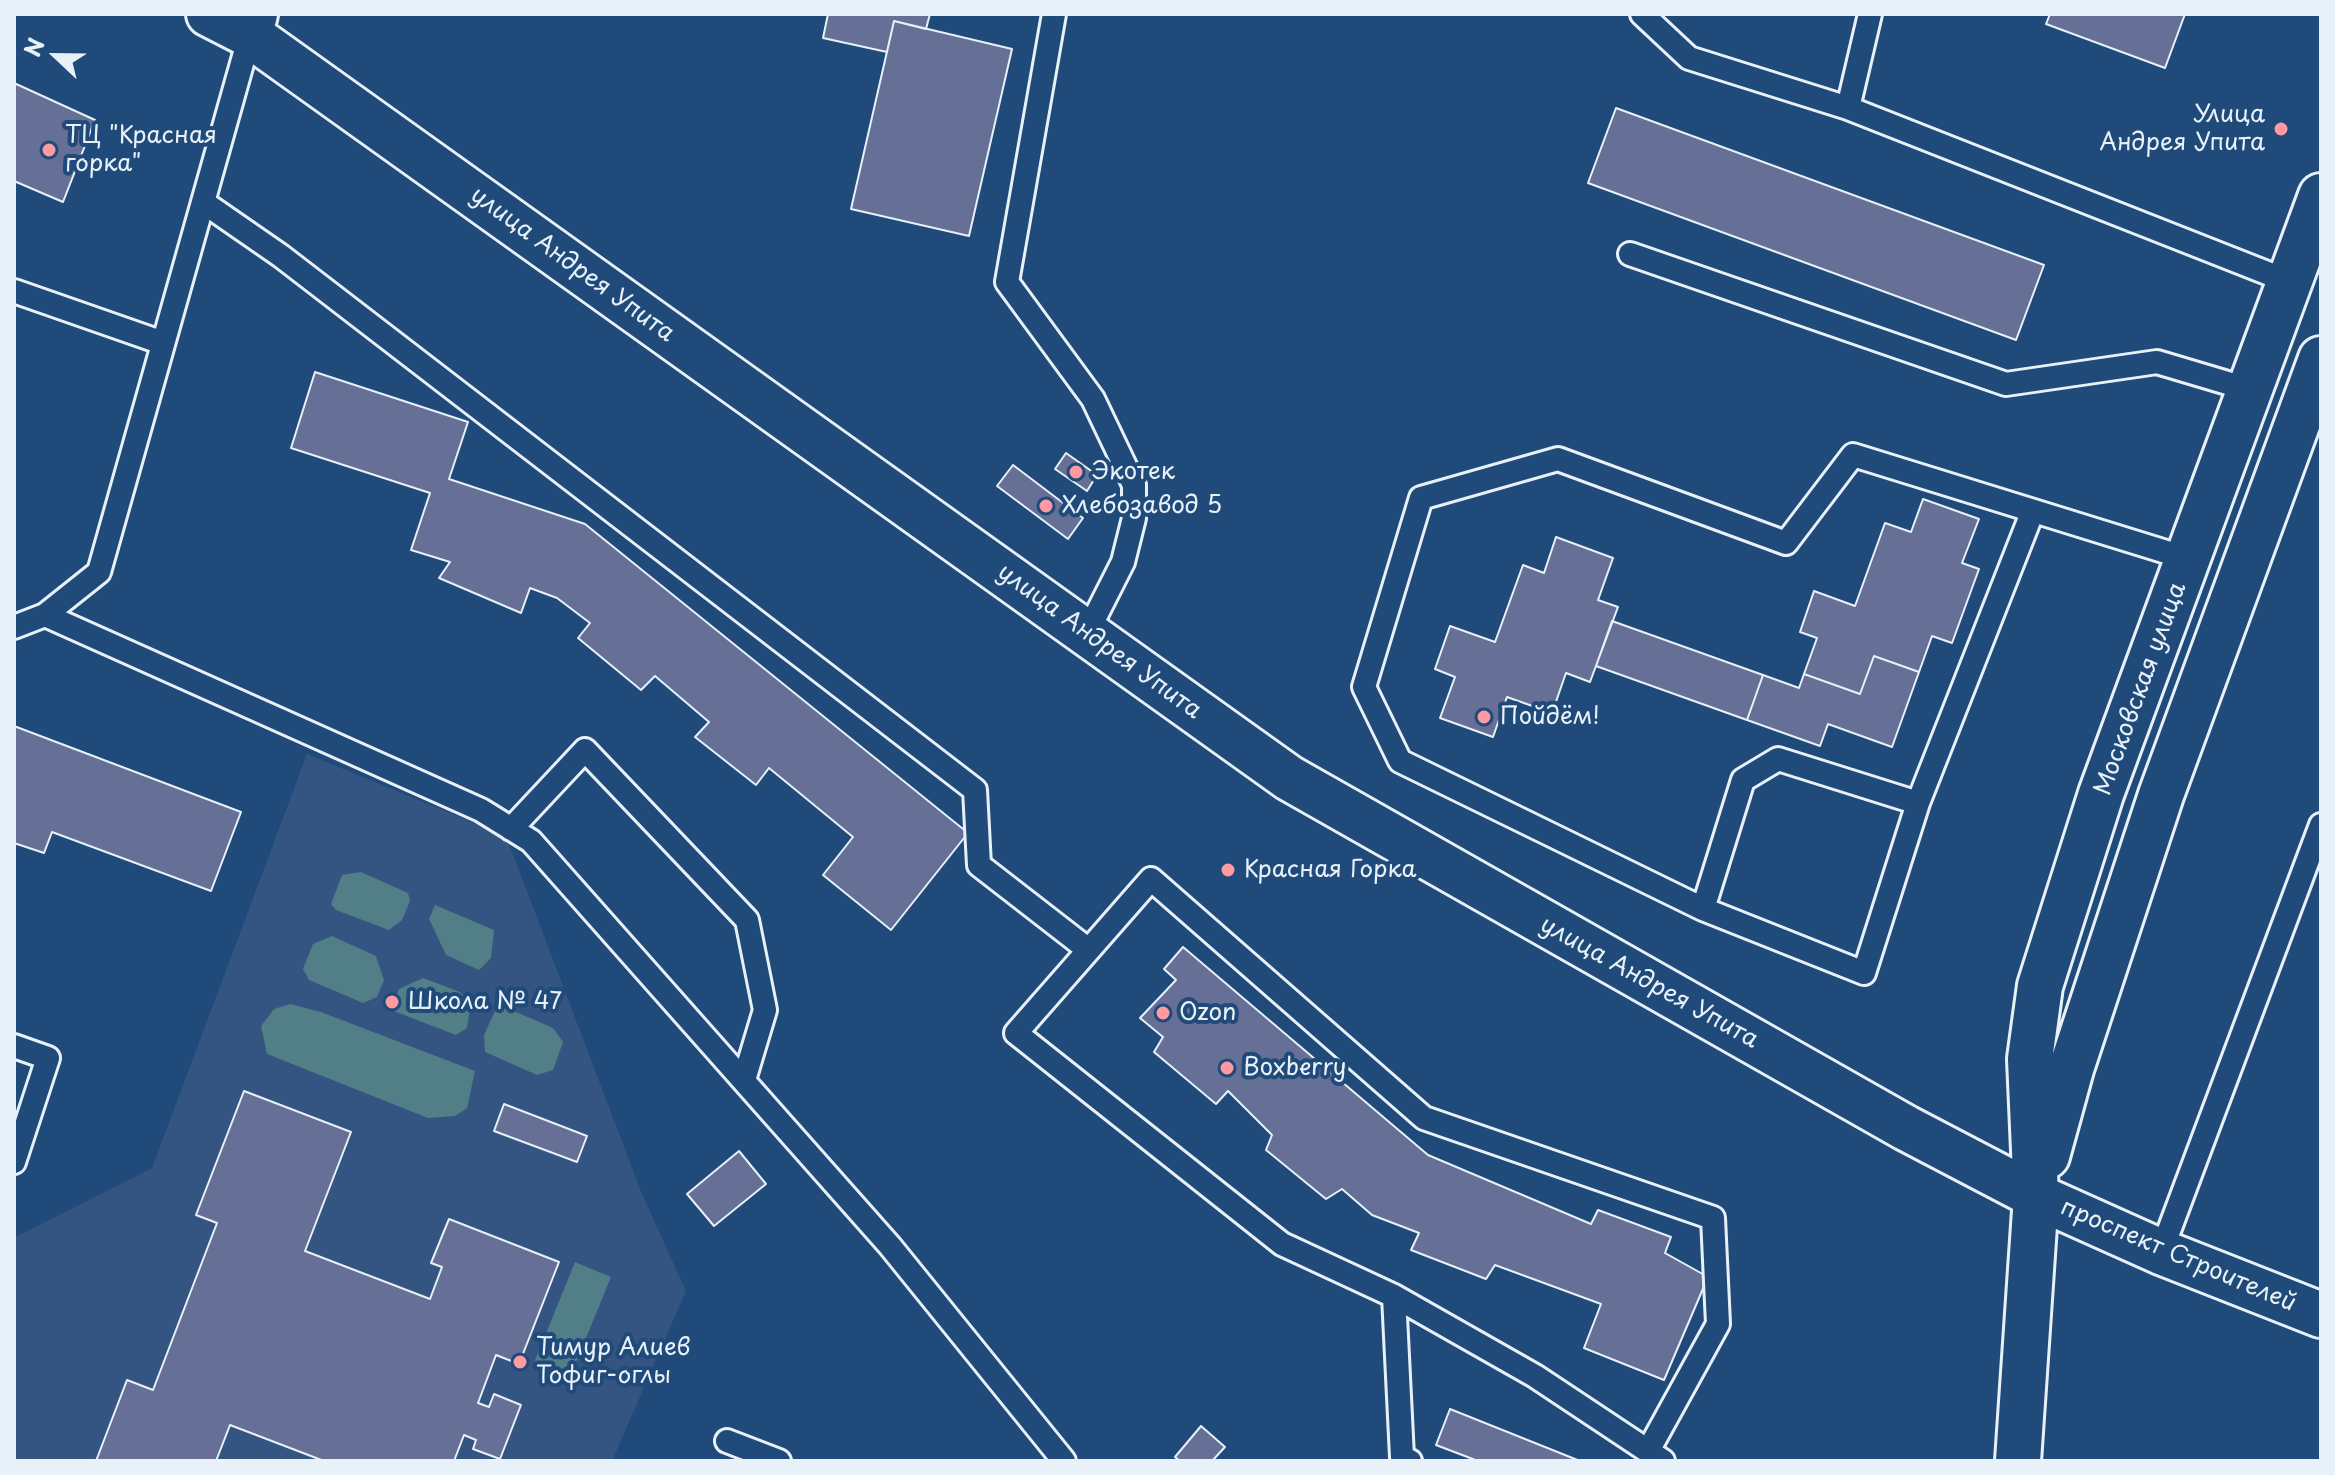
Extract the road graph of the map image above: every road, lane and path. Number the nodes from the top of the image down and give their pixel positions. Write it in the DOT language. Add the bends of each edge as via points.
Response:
graph roads {
  1 [pos="209,14"];
  2 [pos="1054,14"];
  3 [pos="1642,14"];
  4 [pos="1870,14"];
  5 [pos="252,25"];
  6 [pos="1848,108"];
  7 [pos="2321,196"];
  8 [pos="203,202"];
  9 [pos="1630,254"];
  10 [pos="2290,282"];
  11 [pos="14,291"];
  12 [pos="163,343"];
  13 [pos="2321,359"];
  14 [pos="2251,390"];
  15 [pos="2312,412"];
  16 [pos="2032,513"];
  17 [pos="2189,559"];
  18 [pos="45,615"];
  19 [pos="14,627"];
  20 [pos="1087,633"];
  21 [pos="1918,803"];
  22 [pos="2321,825"];
  23 [pos="511,829"];
  24 [pos="1703,909"];
  25 [pos="1086,948"];
  26 [pos="14,1046"];
  27 [pos="744,1080"];
  28 [pos="14,1162"];
  29 [pos="2036,1196"];
  30 [pos="2161,1252"];
  31 [pos="1394,1296"];
  32 [pos="2321,1315"];
  33 [pos="727,1441"];
  34 [pos="1655,1456"];
  35 [pos="779,1461"];
  36 [pos="1064,1461"];
  37 [pos="1410,1461"];
  38 [pos="2018,1461"];
  1 -- 5 [label="main road, улица Андрея Упита"];
  2 -- 20 [label="lane" via="1007,282 1093,399 1134,485 1134,518 1123,562"];
  3 -- 6 [label="lane" via="1689,58"];
  4 -- 6 [label="lane"];
  5 -- 8 [label="lane"];
  5 -- 20 [label="main road, улица Андрея Упита"];
  6 -- 10 [label="lane"];
  7 -- 10 [label="main road, Московская улица"];
  8 -- 12 [label="lane"];
  8 -- 25 [label="lane" via="294,266 975,790 979,865"];
  9 -- 14 [label="lane" via="2006,384 2157,362"];
  10 -- 14 [label="main road, Московская улица"];
  11 -- 12 [label="lane"];
  12 -- 18 [label="lane" via="99,572"];
  13 -- 15 [label="main road, Московская улица"];
  14 -- 17 [label="main road, Московская улица"];
  15 -- 29 [label="main road, Московская улица" via="2161,795 2071,1069"];
  16 -- 17 [label="lane"];
  16 -- 21 [label="lane"];
  16 -- 24 [label="lane" via="1853,455 1786,543 1558,459 1421,498 1364,687 1400,761"];
  17 -- 29 [label="main road, Московская улица" via="2101,794 2040,986 2030,1059"];
  18 -- 19 [label="lane"];
  18 -- 23 [label="lane" via="481,810"];
  20 -- 29 [label="main road, улица Андрея Упита" via="1289,778"];
  21 -- 24 [label="lane" via="1778,759 1743,780"];
  21 -- 24 [label="lane" via="1864,973"];
  22 -- 30 [label="lane"];
  23 -- 27 [label="lane" via="531,841"];
  23 -- 27 [label="lane" via="585,750 747,920 765,1010"];
  25 -- 31 [label="lane" via="1016,1033 1282,1244"];
  25 -- 34 [label="lane" via="1151,879 1424,1118 1713,1218 1718,1324"];
  26 -- 28 [label="lane" via="48,1058"];
  27 -- 36 [label="lane" via="890,1246"];
  29 -- 30 [label="main road, проспект Строителей"];
  29 -- 38 [label="main road, Московская улица"];
  30 -- 32 [label="main road, проспект Строителей"];
  31 -- 34 [label="lane" via="1535,1376"];
  31 -- 37 [label="lane" via="1402,1457"];
  33 -- 35 [label="lane"];
}
